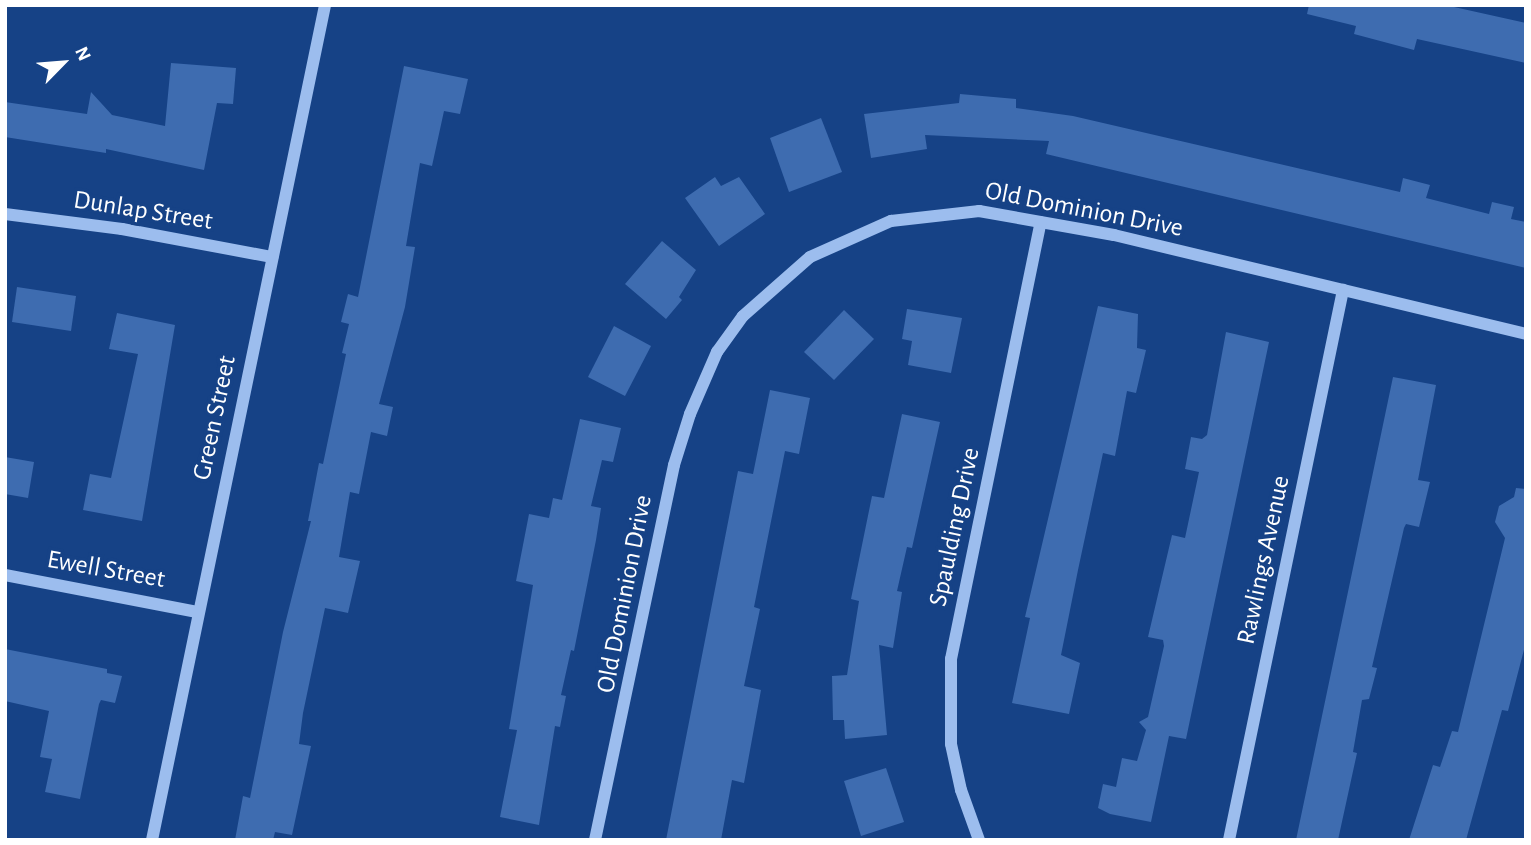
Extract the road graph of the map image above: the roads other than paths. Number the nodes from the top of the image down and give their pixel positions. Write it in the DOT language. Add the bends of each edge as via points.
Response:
graph roads {
  1 [pos="325,5"];
  2 [pos="5,214"];
  3 [pos="1041,222"];
  4 [pos="272,257"];
  5 [pos="1343,290"];
  6 [pos="1526,334"];
  7 [pos="5,575"];
  8 [pos="198,612"];
  9 [pos="152,840"];
  10 [pos="595,840"];
  11 [pos="979,840"];
  12 [pos="1229,840"];
  1 -- 4 [label="street, Green Street"];
  2 -- 4 [label="street, Dunlap Street" via="122,229"];
  3 -- 5 [label="street, Old Dominion Drive"];
  3 -- 10 [label="street, Old Dominion Drive" via="979,211 891,221 810,257 743,316 716,352 674,464"];
  3 -- 11 [label="street, Spaulding Drive" via="951,659 951,744"];
  4 -- 8 [label="street, Green Street"];
  5 -- 6 [label="street, Old Dominion Drive"];
  5 -- 12 [label="street, Rawlings Avenue"];
  7 -- 8 [label="street, Ewell Street"];
  8 -- 9 [label="street, Green Street"];
}
